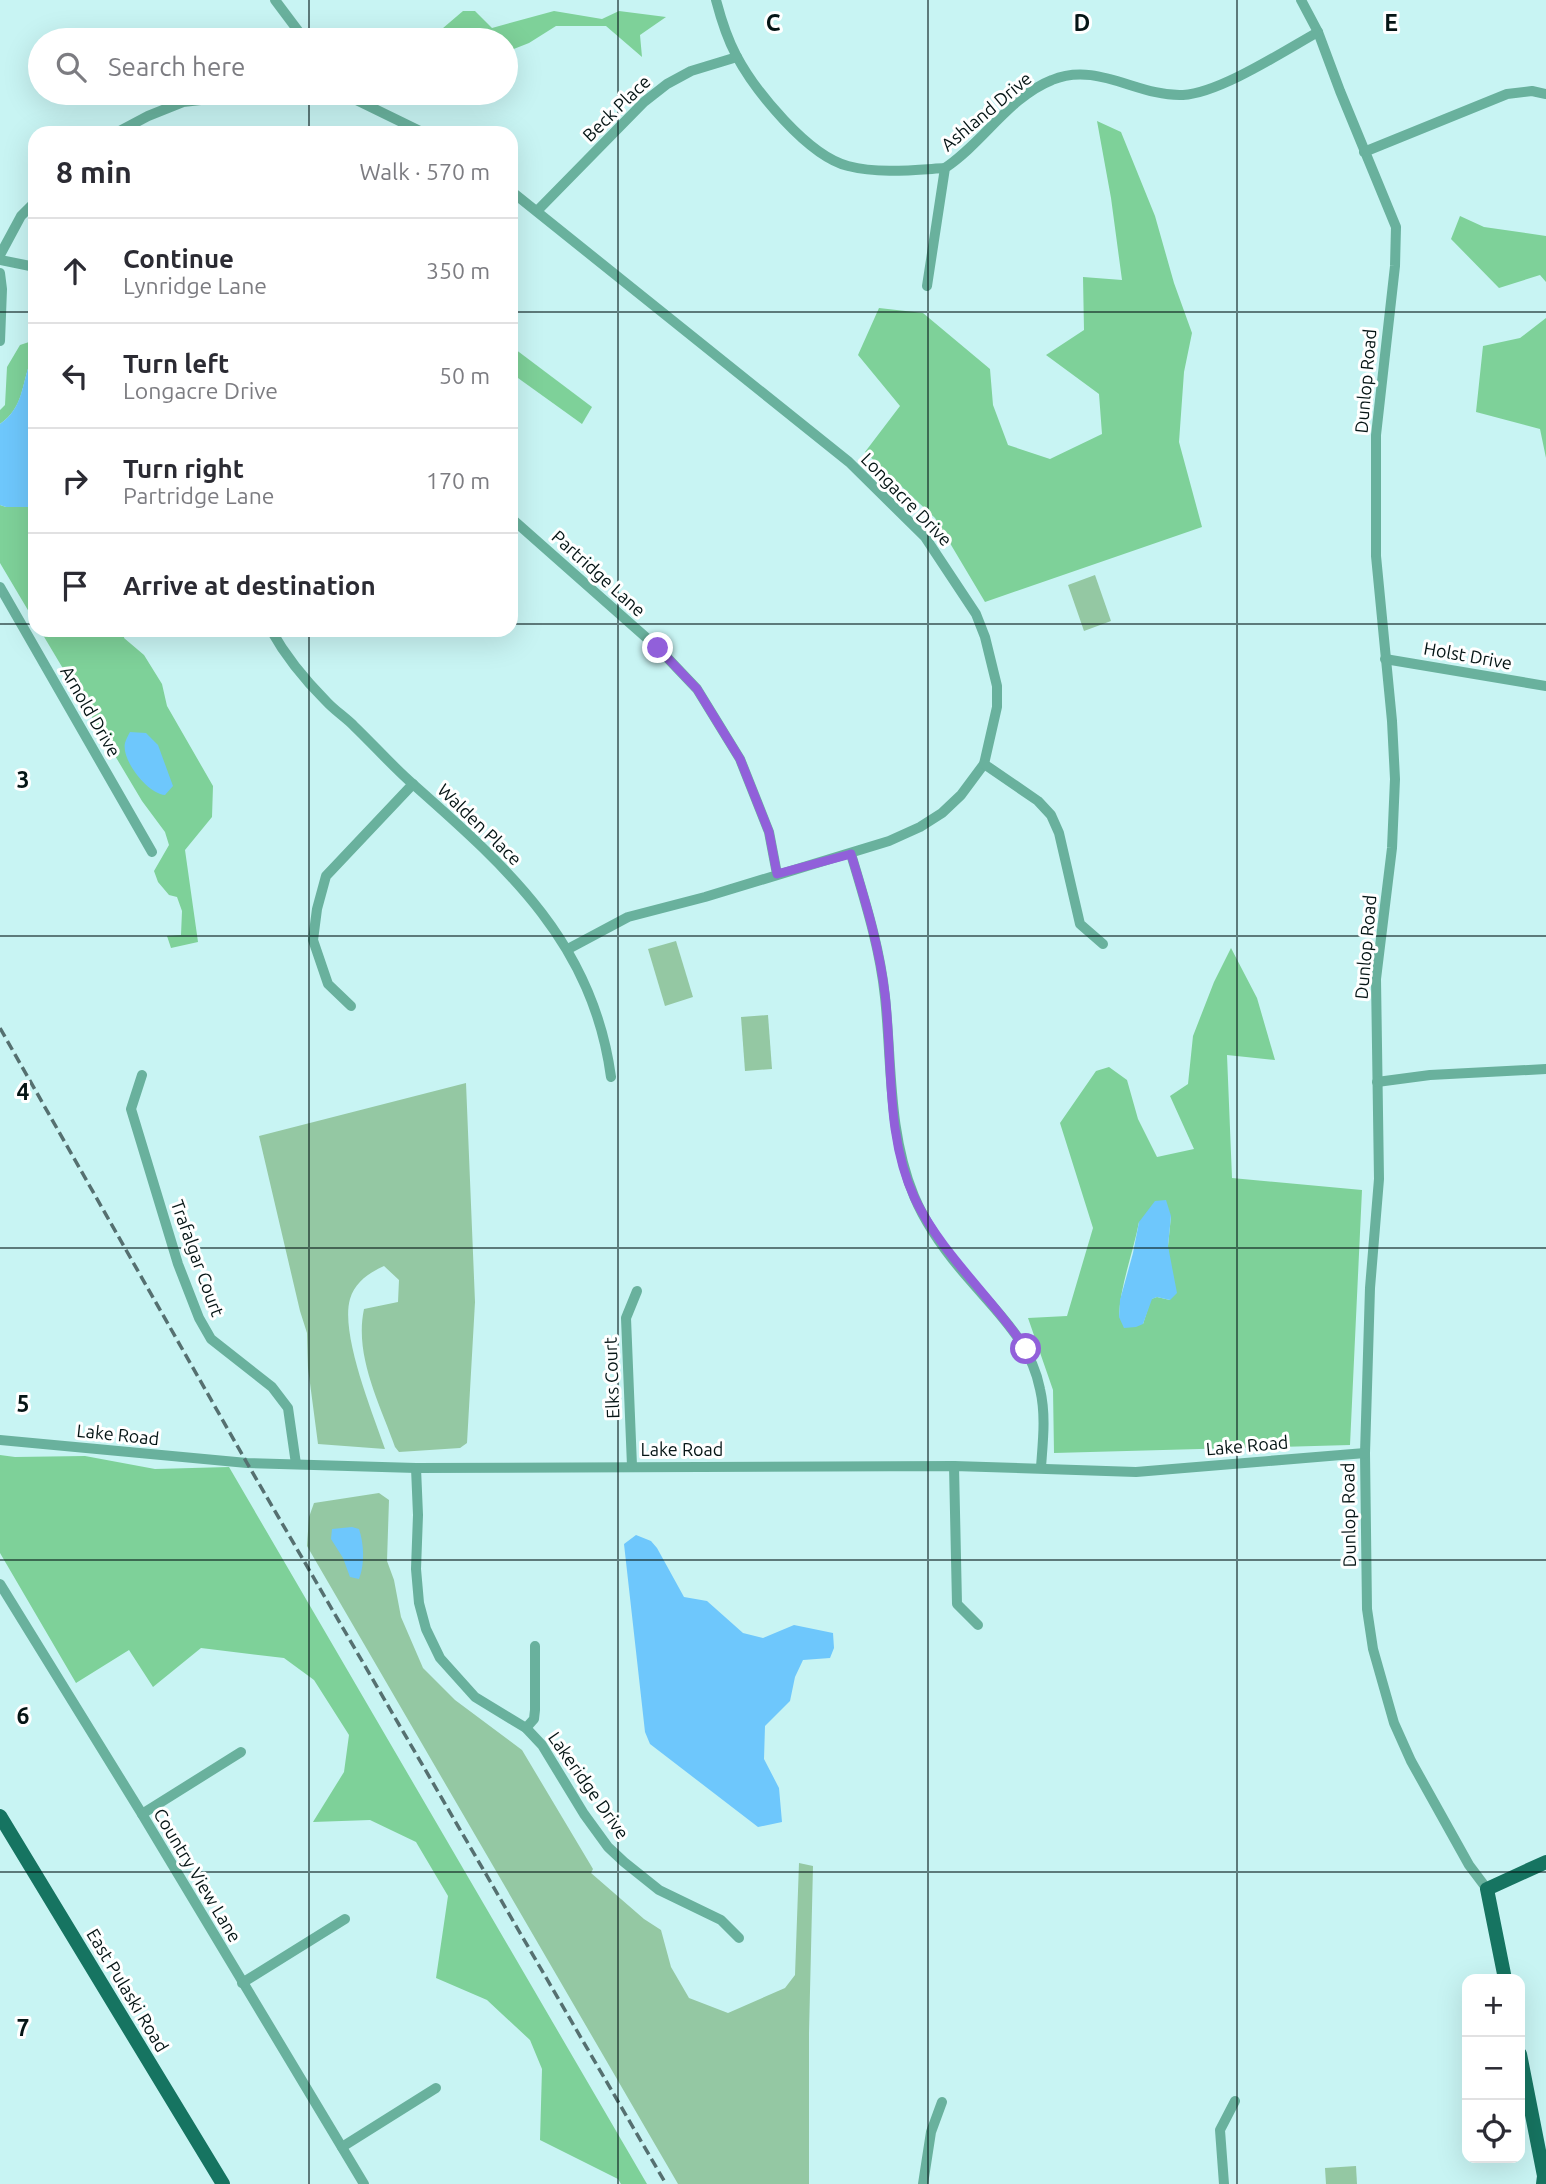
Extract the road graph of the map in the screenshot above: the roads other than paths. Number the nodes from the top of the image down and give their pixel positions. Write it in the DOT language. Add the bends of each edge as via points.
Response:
graph roads {
  1 [pos="275,0"];
  2 [pos="716,0"];
  3 [pos="1301,0"];
  4 [pos="296,28"];
  5 [pos="1318,32"];
  6 [pos="737,57"];
  7 [pos="1546,94"];
  8 [pos="176,105"];
  9 [pos="367,105"];
  10 [pos="130,126"];
  11 [pos="411,126"];
  12 [pos="1364,152"];
  13 [pos="945,168"];
  14 [pos="518,196"];
  15 [pos="28,209"];
  16 [pos="537,211"];
  17 [pos="0,257"];
  18 [pos="28,265"];
  19 [pos="0,273"];
  20 [pos="927,286"];
  21 [pos="0,341"];
  22 [pos="518,524"];
  23 [pos="0,587"];
  24 [pos="28,636"];
  25 [pos="29,637"];
  26 [pos="275,637"];
  27 [pos="1385,659"];
  28 [pos="1546,686"];
  29 [pos="984,764"];
  30 [pos="413,784"];
  31 [pos="152,852"];
  32 [pos="851,854"];
  33 [pos="777,874"];
  34 [pos="1102,944"];
  35 [pos="568,949"];
  36 [pos="351,1006"];
  37 [pos="1546,1069"];
  38 [pos="142,1075"];
  39 [pos="611,1077"];
  40 [pos="1377,1082"];
  41 [pos="637,1291"];
  42 [pos="0,1440"];
  43 [pos="1365,1453"];
  44 [pos="296,1464"];
  45 [pos="632,1466"];
  46 [pos="954,1466"];
  47 [pos="416,1468"];
  48 [pos="1041,1468"];
  49 [pos="0,1584"];
  50 [pos="978,1625"];
  51 [pos="535,1646"];
  52 [pos="526,1728"];
  53 [pos="241,1752"];
  54 [pos="142,1814"];
  55 [pos="0,1816"];
  56 [pos="1546,1863"];
  57 [pos="1487,1889"];
  58 [pos="345,1919"];
  59 [pos="739,1937"];
  60 [pos="1504,1974"];
  61 [pos="242,1983"];
  62 [pos="1525,2079"];
  63 [pos="436,2088"];
  64 [pos="1234,2101"];
  65 [pos="942,2102"];
  66 [pos="342,2147"];
  67 [pos="223,2184"];
  68 [pos="364,2184"];
  69 [pos="923,2184"];
  70 [pos="1224,2184"];
  71 [pos="1543,2184"];
  1 -- 4 [label="street"];
  2 -- 6 [label="street"];
  3 -- 5 [label="street, Dunlop Road"];
  5 -- 12 [label="street, Dunlop Road"];
  5 -- 13 [label="street, Ashland Drive" via="1210,90 1185,95 1161,94 1101,76 1073,74 1051,80 1028,94"];
  6 -- 13 [label="street" via="795,133 822,155 867,169"];
  6 -- 16 [label="street, Beck Place" via="667,83"];
  7 -- 12 [label="street" via="1507,94"];
  8 -- 10 [label="street"];
  9 -- 11 [label="street"];
  12 -- 27 [label="street, Dunlop Road" via="1396,227 1376,435 1376,543"];
  13 -- 20 [label="street, Ashland Drive"];
  14 -- 16 [label="street, Longacre Drive"];
  15 -- 17 [label="street"];
  16 -- 29 [label="street, Longacre Drive" via="849,462 925,537 976,614 992,662 997,707"];
  17 -- 18 [label="street"];
  19 -- 21 [label="street"];
  22 -- 33 [label="street, Partridge Lane" via="658,648 697,689 740,759 769,832"];
  23 -- 24 [label="street, Arnold Drive"];
  25 -- 31 [label="street, Arnold Drive"];
  26 -- 30 [label="street, Walden Place" via="287,659 327,703"];
  27 -- 28 [label="street, Holst Drive"];
  27 -- 40 [label="street, Dunlop Road" via="1395,779 1392,848 1376,979"];
  29 -- 32 [label="street, Longacre Drive" via="942,813 899,837"];
  29 -- 34 [label="street" via="1051,815 1080,924"];
  30 -- 35 [label="street, Walden Place" via="531,899"];
  30 -- 36 [label="street" via="326,876 313,940 328,984"];
  32 -- 33 [label="street, Longacre Drive"];
  32 -- 48 [label="street" via="878,944 895,1127 904,1169 936,1236 1026,1349 1040,1386 1045,1421"];
  33 -- 35 [label="street, Longacre Drive" via="628,917"];
  35 -- 39 [label="street, Walden Place" via="596,1007"];
  37 -- 40 [label="street"];
  38 -- 44 [label="street, Trafalgar Court" via="131,1109 190,1296 211,1339 272,1387 288,1408"];
  40 -- 43 [label="street, Dunlop Road" via="1380,1178 1370,1287"];
  41 -- 45 [label="street, Elks Court" via="626,1318"];
  42 -- 44 [label="street, Lake Road" via="226,1462"];
  43 -- 48 [label="street, Lake Road" via="1136,1472"];
  43 -- 57 [label="street, Dunlop Road" via="1367,1609 1373,1649 1394,1723 1411,1761"];
  44 -- 47 [label="street, Lake Road"];
  45 -- 46 [label="street, Lake Road"];
  45 -- 47 [label="street, Lake Road"];
  46 -- 48 [label="street, Lake Road"];
  46 -- 50 [label="street" via="957,1604"];
  47 -- 52 [label="street, Lakeridge Drive" via="416,1569 426,1629 440,1658 475,1696"];
  49 -- 54 [label="street, Country View Lane"];
  51 -- 52 [label="street" via="535,1710"];
  52 -- 59 [label="street, Lakeridge Drive" via="542,1745 608,1847 659,1890 721,1920"];
  53 -- 54 [label="street"];
  54 -- 61 [label="street, Country View Lane"];
  55 -- 67 [label="main road, East Pulaski Road"];
  56 -- 57 [label="main road"];
  57 -- 60 [label="main road"];
  58 -- 61 [label="street"];
  61 -- 66 [label="street, Country View Lane"];
  62 -- 71 [label="main road"];
  63 -- 66 [label="street"];
  64 -- 70 [label="street" via="1220,2130"];
  65 -- 69 [label="street" via="931,2132"];
  66 -- 68 [label="street, Country View Lane"];
}
